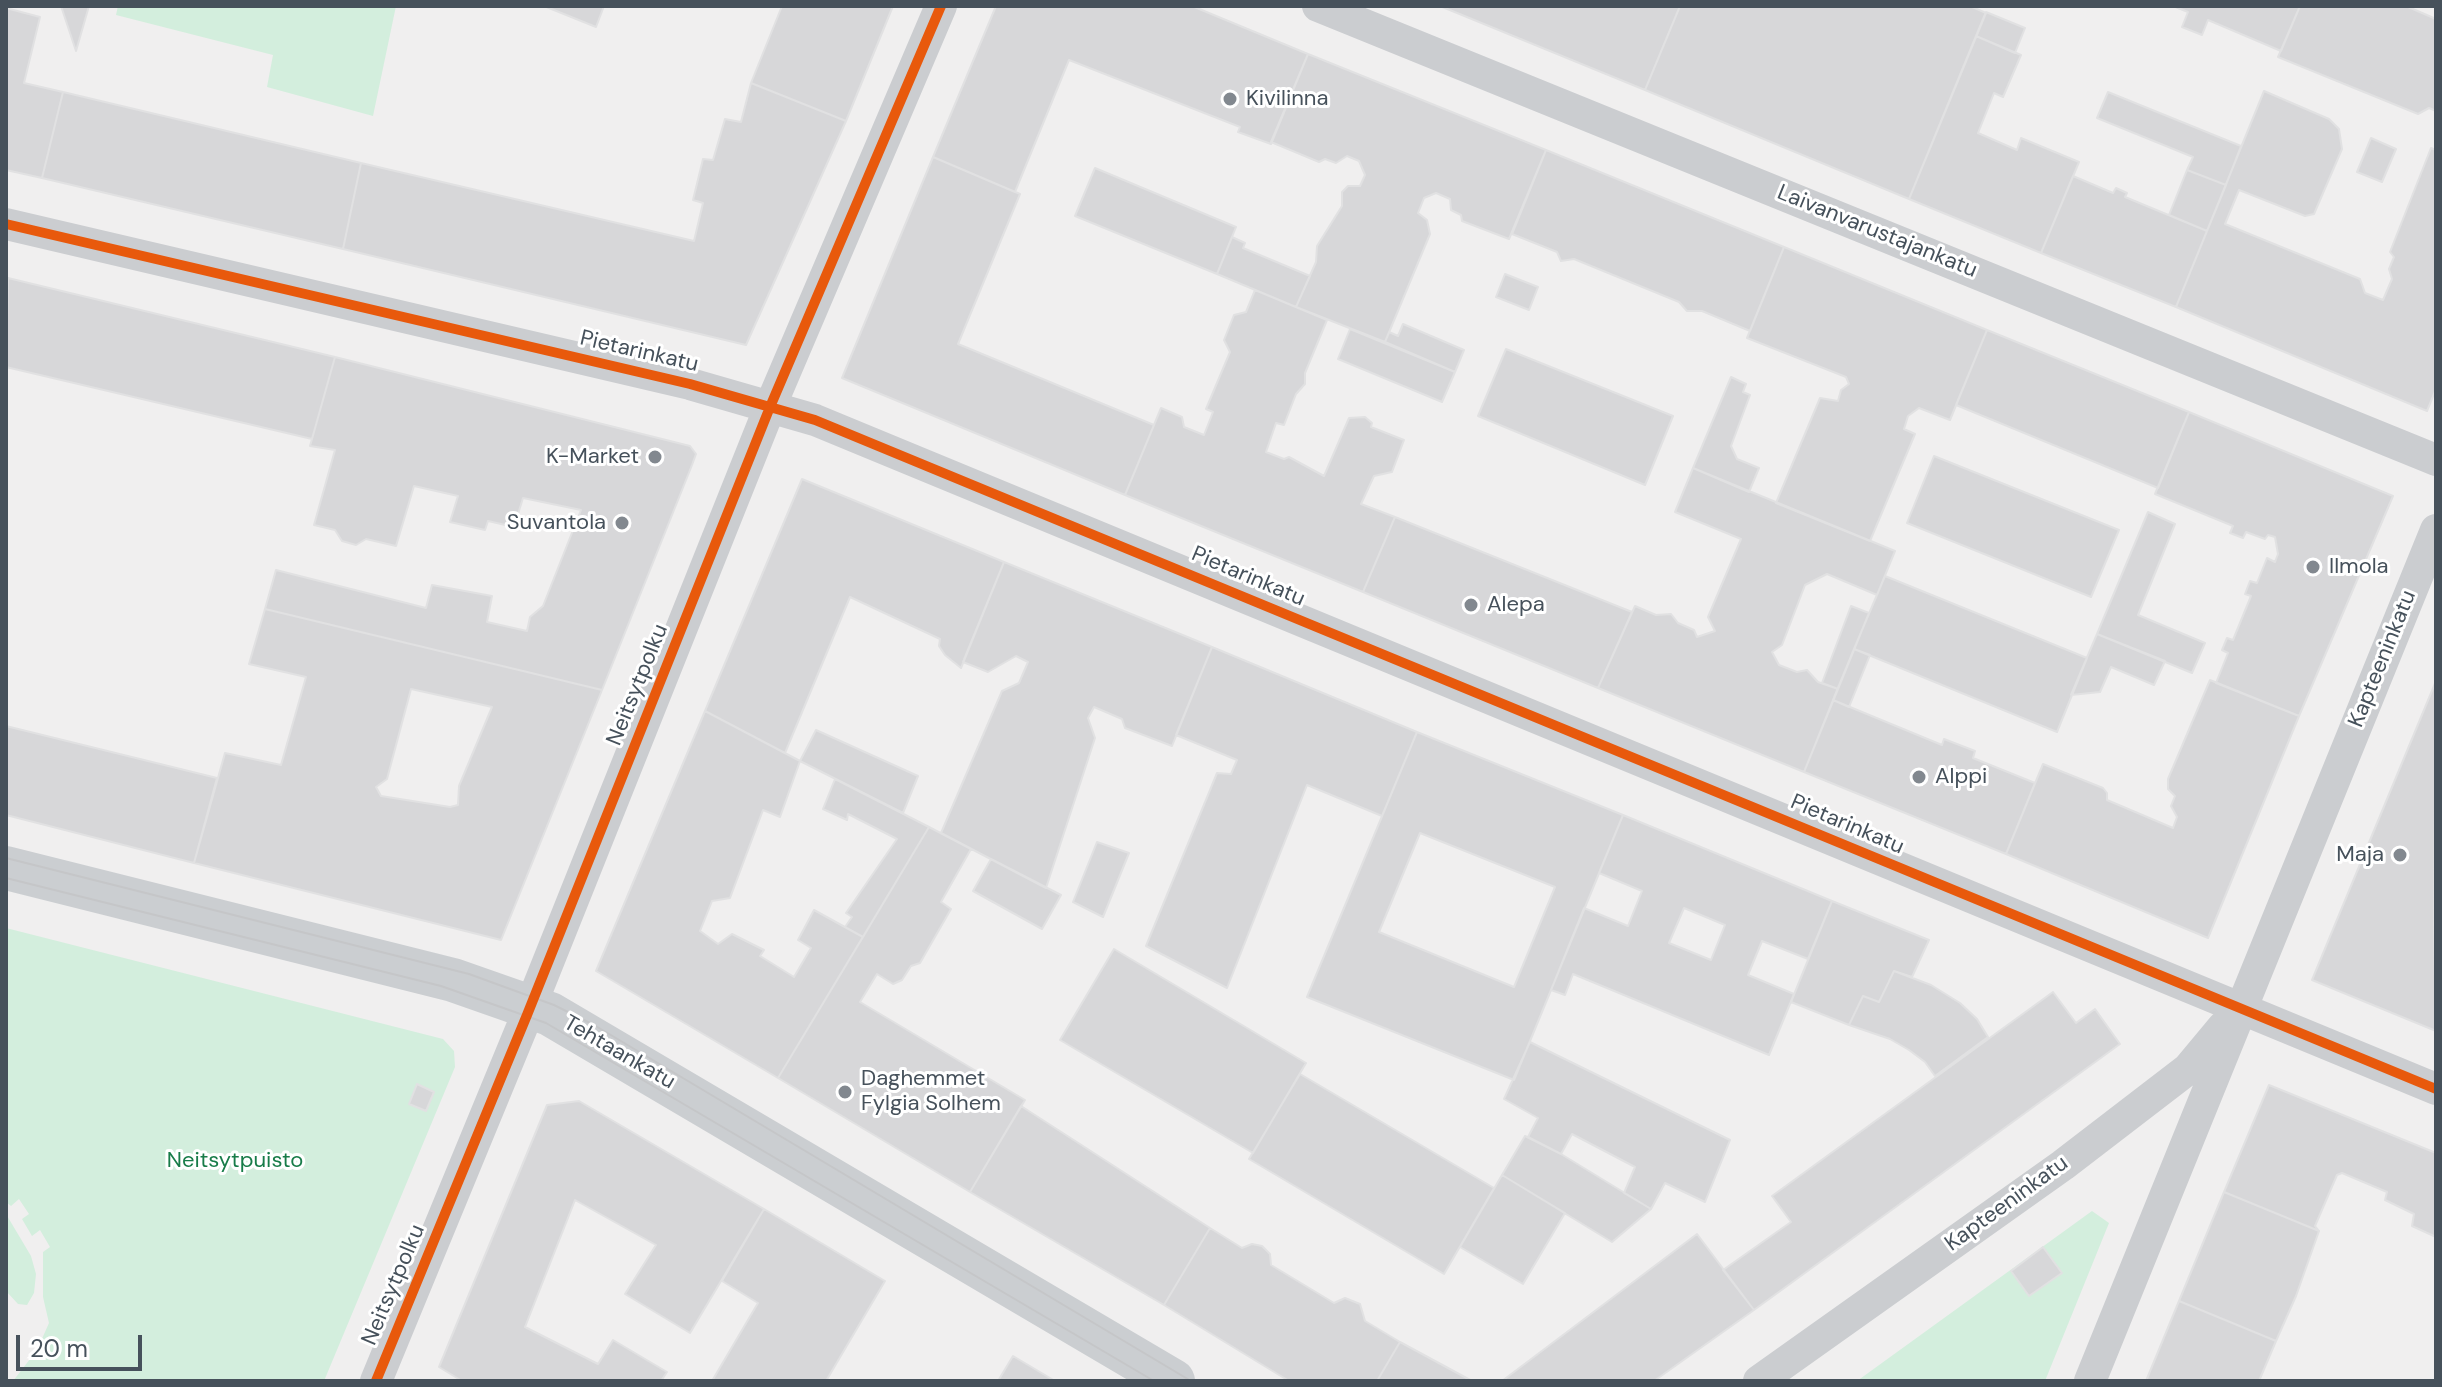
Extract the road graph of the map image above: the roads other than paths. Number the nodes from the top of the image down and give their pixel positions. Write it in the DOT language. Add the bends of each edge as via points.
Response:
graph roads {
  1 [pos="941,6"];
  2 [pos="1318,6"];
  3 [pos="6,224"];
  4 [pos="770,407"];
  5 [pos="2436,460"];
  6 [pos="2436,530"];
  7 [pos="6,868"];
  8 [pos="531,1006"];
  9 [pos="2239,1009"];
  10 [pos="2436,1089"];
  11 [pos="376,1381"];
  12 [pos="1173,1381"];
  13 [pos="1759,1381"];
  14 [pos="2090,1381"];
  1 -- 4 [label="street, Neitsytpolku"];
  2 -- 5 [label="street, Laivanvarustajankatu"];
  3 -- 4 [label="street, Pietarinkatu"];
  4 -- 8 [label="street, Neitsytpolku"];
  4 -- 9 [label="street, Pietarinkatu" via="815,420"];
  6 -- 9 [label="street, Kapteeninkatu"];
  7 -- 8 [label="street, Tehtaankatu" via="453,980"];
  8 -- 11 [label="street, Neitsytpolku"];
  8 -- 12 [label="street, Tehtaankatu" via="591,1035"];
  9 -- 10 [label="street, Pietarinkatu"];
  9 -- 13 [label="street, Kapteeninkatu" via="2188,1069 2063,1165"];
  9 -- 14 [label="street, Kapteeninkatu"];
}
